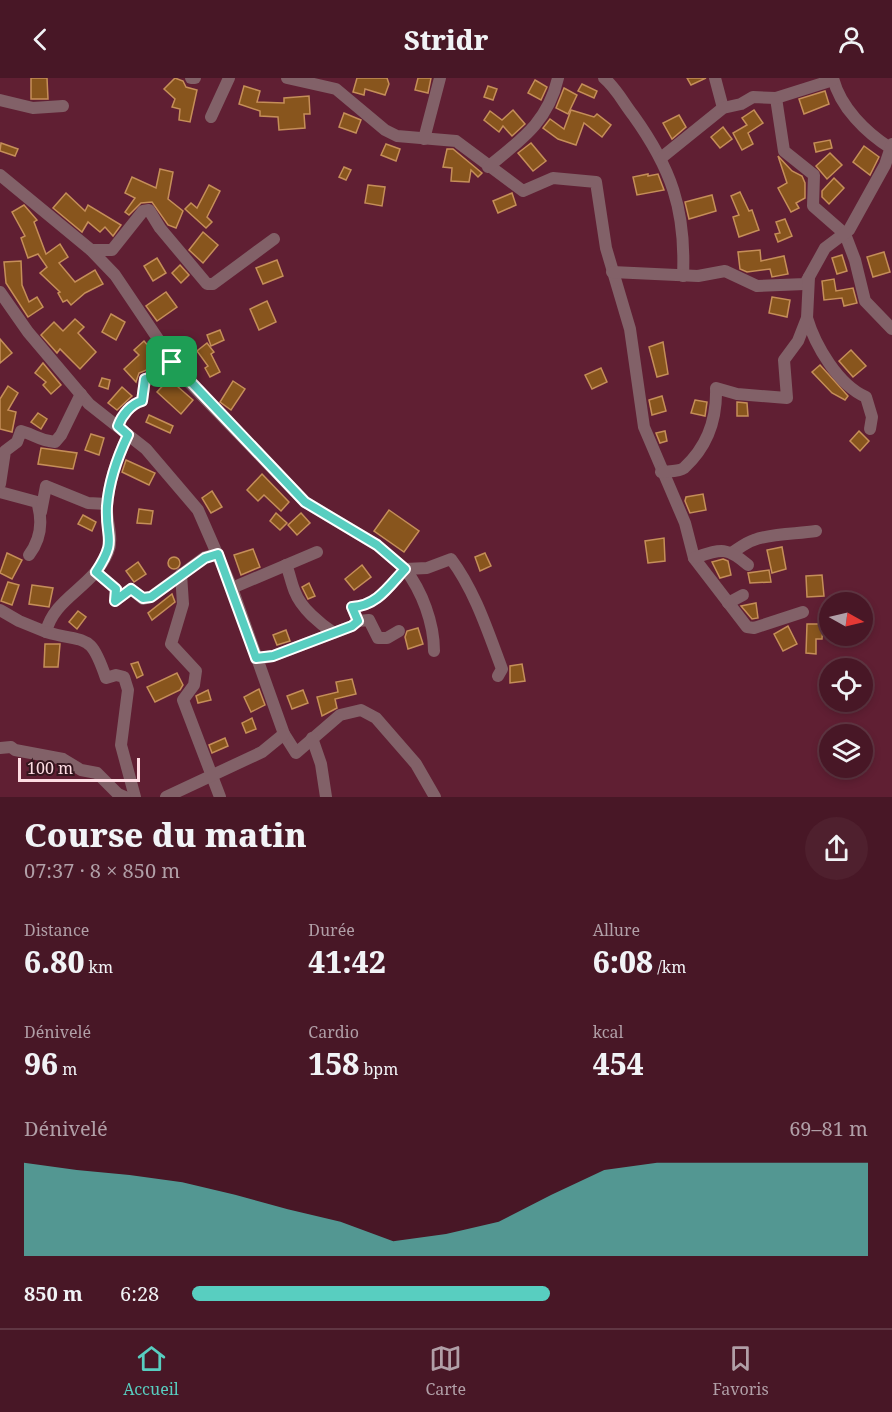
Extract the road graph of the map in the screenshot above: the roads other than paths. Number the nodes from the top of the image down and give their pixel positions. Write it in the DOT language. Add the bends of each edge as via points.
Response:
graph roads {
  1 [pos="229,78"];
  2 [pos="287,78"];
  3 [pos="440,78"];
  4 [pos="558,78"];
  5 [pos="604,78"];
  6 [pos="715,78"];
  7 [pos="833,79"];
  8 [pos="776,98"];
  9 [pos="0,100"];
  10 [pos="63,106"];
  11 [pos="723,108"];
  12 [pos="211,117"];
  13 [pos="424,139"];
  14 [pos="891,147"];
  15 [pos="661,158"];
  16 [pos="488,167"];
  17 [pos="0,175"];
  18 [pos="845,234"];
  19 [pos="274,239"];
  20 [pos="91,250"];
  21 [pos="612,272"];
  22 [pos="683,276"];
  23 [pos="808,277"];
  24 [pos="0,292"];
  25 [pos="807,318"];
  26 [pos="892,329"];
  27 [pos="172,362"];
  28 [pos="81,394"];
  29 [pos="118,426"];
  30 [pos="870,429"];
  31 [pos="128,435"];
  32 [pos="661,472"];
  33 [pos="0,484"];
  34 [pos="0,492"];
  35 [pos="107,504"];
  36 [pos="40,515"];
  37 [pos="816,531"];
  38 [pos="317,552"];
  39 [pos="733,552"];
  40 [pos="218,554"];
  41 [pos="29,555"];
  42 [pos="694,558"];
  43 [pos="286,565"];
  44 [pos="748,565"];
  45 [pos="405,569"];
  46 [pos="96,572"];
  47 [pos="181,574"];
  48 [pos="232,588"];
  49 [pos="743,595"];
  50 [pos="728,603"];
  51 [pos="0,610"];
  52 [pos="803,612"];
  53 [pos="358,621"];
  54 [pos="46,632"];
  55 [pos="399,632"];
  56 [pos="334,633"];
  57 [pos="434,651"];
  58 [pos="256,658"];
  59 [pos="498,676"];
  60 [pos="284,734"];
  61 [pos="312,738"];
  62 [pos="0,748"];
  63 [pos="212,776"];
  64 [pos="125,797"];
  65 [pos="135,797"];
  66 [pos="166,797"];
  67 [pos="220,797"];
  68 [pos="326,797"];
  69 [pos="435,797"];
  1 -- 12 [label="street"];
  2 -- 13 [label="street" via="336,89 392,134"];
  3 -- 13 [label="street"];
  4 -- 16 [label="street" via="534,130"];
  5 -- 15 [label="street"];
  6 -- 11 [label="street"];
  7 -- 8 [label="street"];
  7 -- 14 [label="street" via="841,102 851,114"];
  8 -- 11 [label="street" via="753,97"];
  8 -- 18 [label="street" via="784,151 814,175 813,207"];
  9 -- 10 [label="street" via="33,108"];
  11 -- 15 [label="street"];
  13 -- 16 [label="street" via="456,141"];
  14 -- 18 [label="street" via="885,165"];
  15 -- 22 [label="street" via="673,187 684,241"];
  16 -- 21 [label="street" via="526,192 556,178 596,182"];
  17 -- 20 [label="street"];
  18 -- 23 [label="street" via="825,248"];
  18 -- 26 [label="street" via="865,301"];
  19 -- 20 [label="street" via="213,284 207,284 148,210 143,211 112,250"];
  20 -- 27 [label="street" via="127,290"];
  21 -- 22 [label="street"];
  21 -- 32 [label="street" via="630,329 641,418"];
  22 -- 23 [label="street" via="726,271 763,287 798,286 805,284"];
  23 -- 25 [label="street"];
  24 -- 28 [label="street"];
  25 -- 30 [label="street" via="828,363 866,397 872,417"];
  25 -- 32 [label="street" via="784,360 787,398 737,394 716,388 713,422 703,448 684,468"];
  27 -- 29 [label="street" via="160,375 145,379 142,401 134,403"];
  27 -- 45 [label="street" via="305,502 377,545"];
  28 -- 29 [label="street"];
  28 -- 33 [label="street" via="55,442 38,440 21,431 17,442 4,451"];
  29 -- 31 [label="street"];
  31 -- 35 [label="street" via="116,460"];
  31 -- 40 [label="street" via="146,449 198,510"];
  32 -- 42 [label="street" via="685,523"];
  34 -- 36 [label="street" via="37,502"];
  35 -- 36 [label="street" via="88,503 46,486"];
  35 -- 46 [label="street" via="109,549"];
  36 -- 41 [label="street" via="38,543"];
  37 -- 39 [label="street" via="754,539"];
  38 -- 43 [label="street"];
  39 -- 42 [label="street" via="719,550"];
  39 -- 44 [label="street"];
  40 -- 47 [label="street"];
  40 -- 48 [label="street"];
  42 -- 50 [label="street"];
  43 -- 48 [label="street"];
  43 -- 56 [label="street" via="303,605"];
  45 -- 53 [label="street" via="377,599 365,607 352,607"];
  45 -- 57 [label="street" via="419,587 434,631"];
  45 -- 59 [label="street" via="427,568 451,559 462,573 483,619 502,669"];
  46 -- 47 [label="street" via="116,589 115,601 131,589 143,598 151,597"];
  46 -- 54 [label="street" via="82,589 57,606"];
  47 -- 63 [label="street" via="183,604 171,644 196,671 194,685 183,700"];
  48 -- 58 [label="street"];
  49 -- 50 [label="street"];
  50 -- 52 [label="street" via="741,623 750,628"];
  51 -- 54 [label="street"];
  53 -- 55 [label="street" via="369,620 378,638"];
  53 -- 56 [label="street"];
  54 -- 65 [label="street" via="89,643 96,649 106,678 124,677 128,690 121,746"];
  56 -- 58 [label="street" via="273,656"];
  58 -- 60 [label="street"];
  60 -- 61 [label="street" via="296,753"];
  60 -- 63 [label="street" via="262,752"];
  61 -- 68 [label="street"];
  61 -- 69 [label="street" via="340,715 361,710 376,718 416,764"];
  62 -- 64 [label="street" via="63,759 81,770 97,773"];
  63 -- 66 [label="street"];
  63 -- 67 [label="street"];
}
